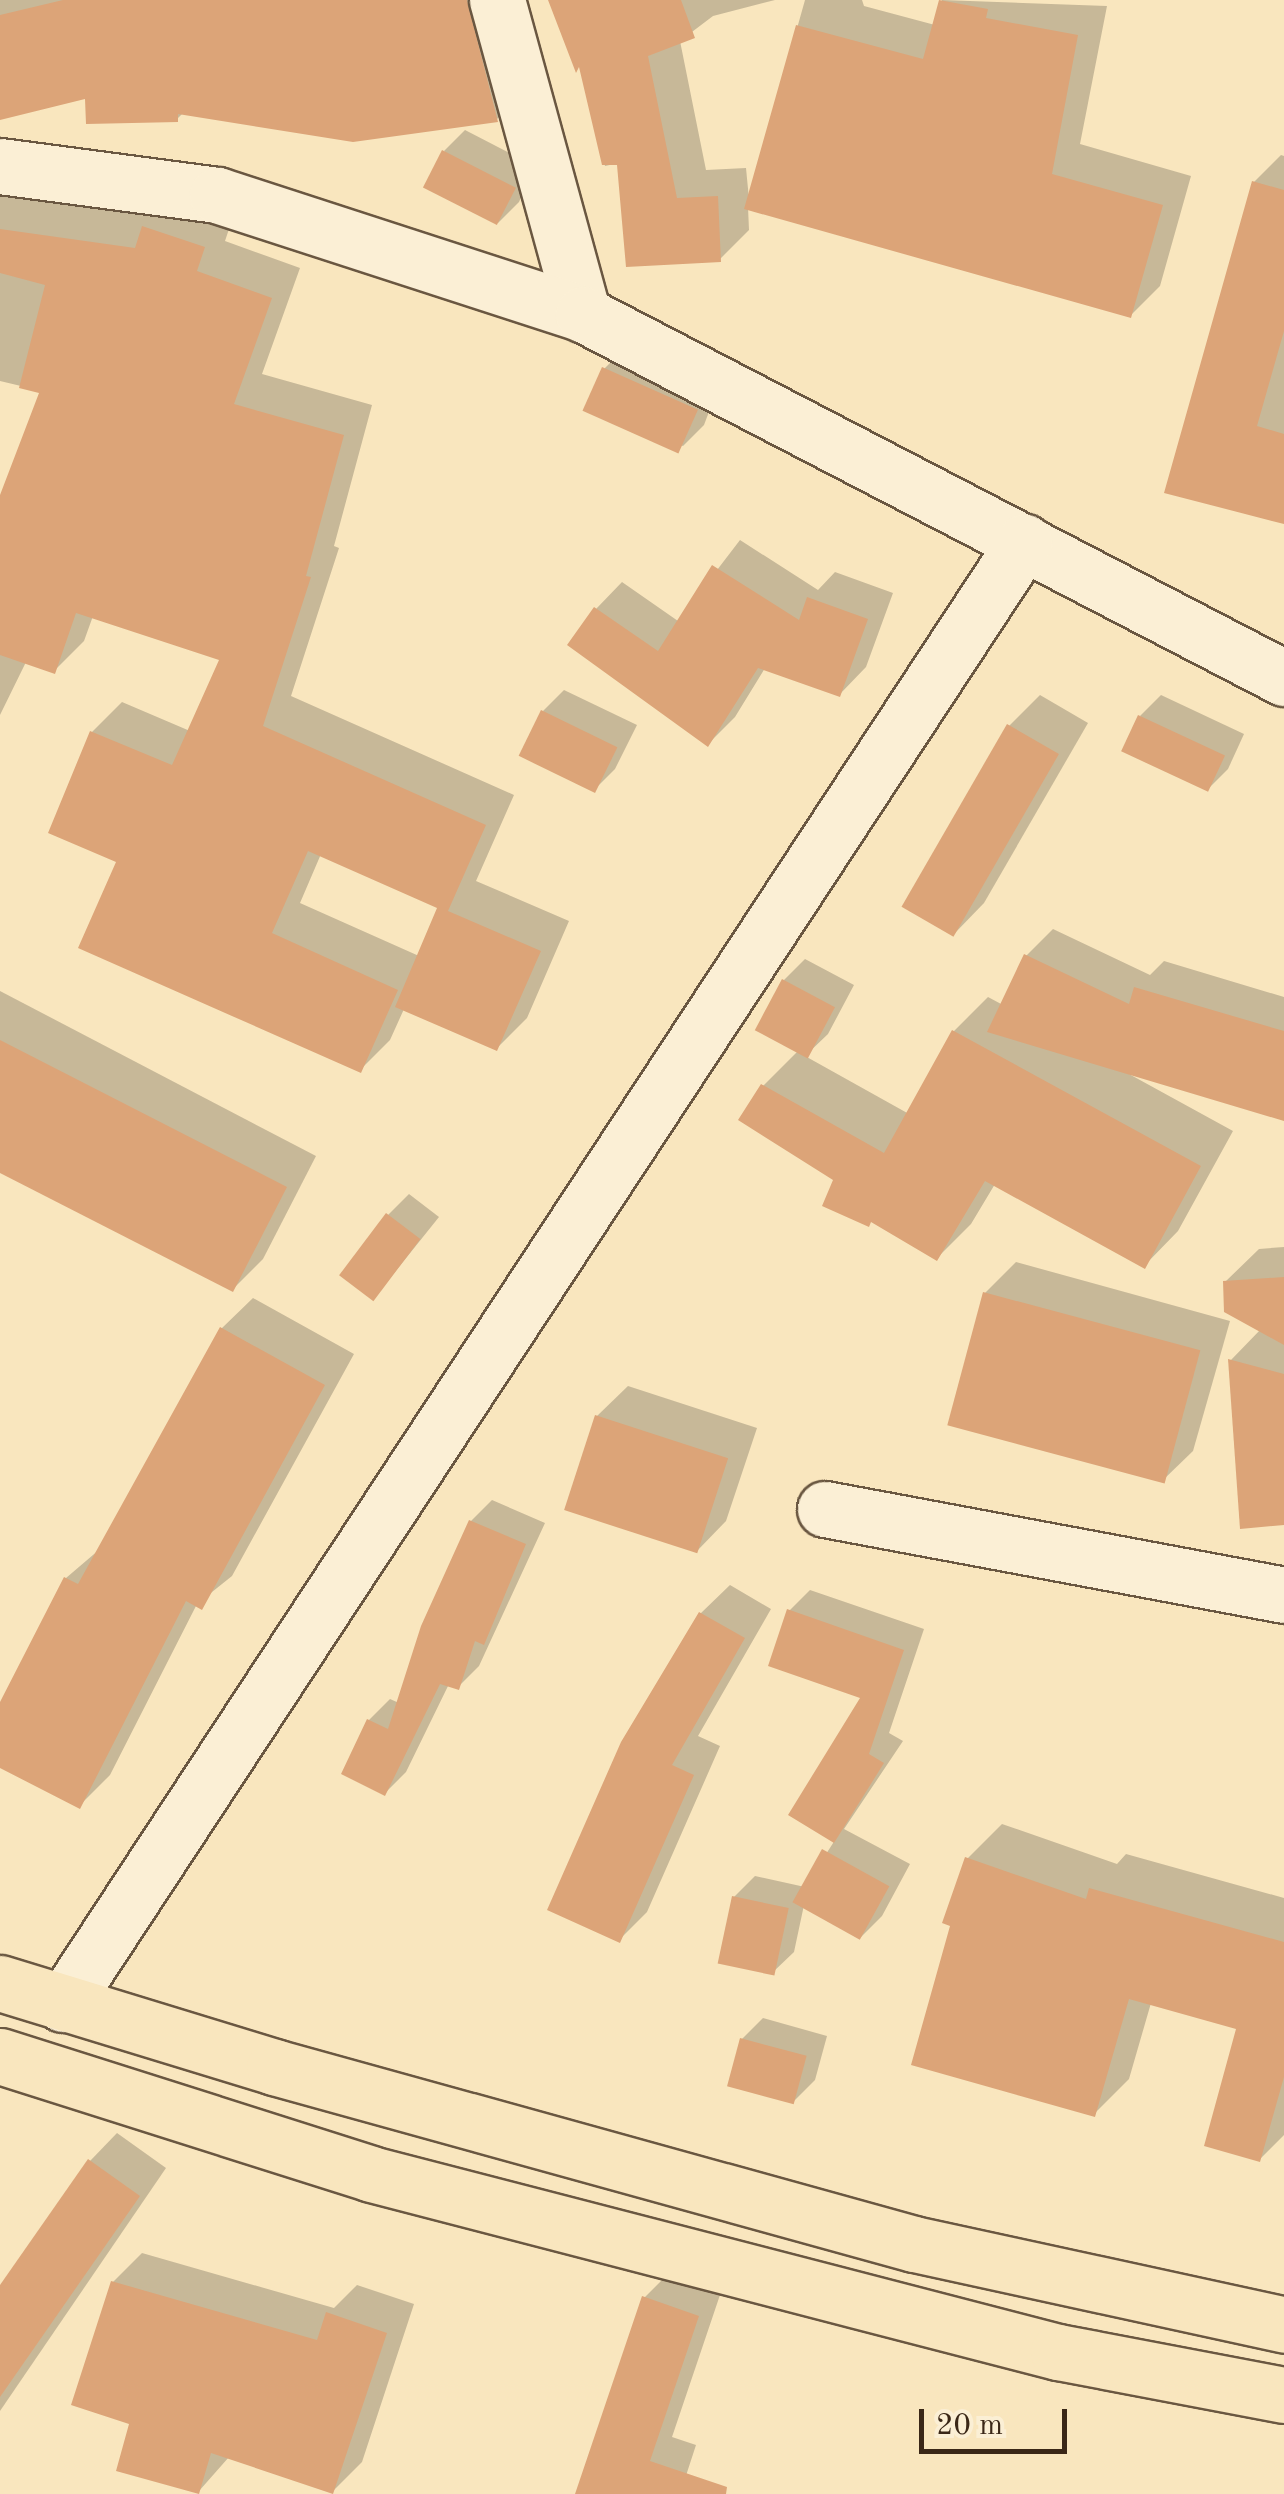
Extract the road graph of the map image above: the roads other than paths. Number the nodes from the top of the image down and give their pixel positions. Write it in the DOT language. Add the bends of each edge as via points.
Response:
graph roads {
  1 [pos="496,0"];
  2 [pos="0,166"];
  3 [pos="583,314"];
  4 [pos="1024,542"];
  5 [pos="1284,678"];
  6 [pos="825,1509"];
  7 [pos="1284,1595"];
  8 [pos="0,1983"];
  9 [pos="62,2004"];
  10 [pos="4,2065"];
  11 [pos="1284,2325"];
  12 [pos="1284,2395"];
  1 -- 3 [label="street"];
  2 -- 3 [label="street" via="218,195"];
  3 -- 4 [label="street"];
  4 -- 5 [label="street"];
  4 -- 9 [label="street"];
  6 -- 7 [label="street"];
  8 -- 9 [label="highway"];
  9 -- 11 [label="highway" via="914,2244"];
  10 -- 12 [label="highway" via="408,2184 1058,2352"];
}
